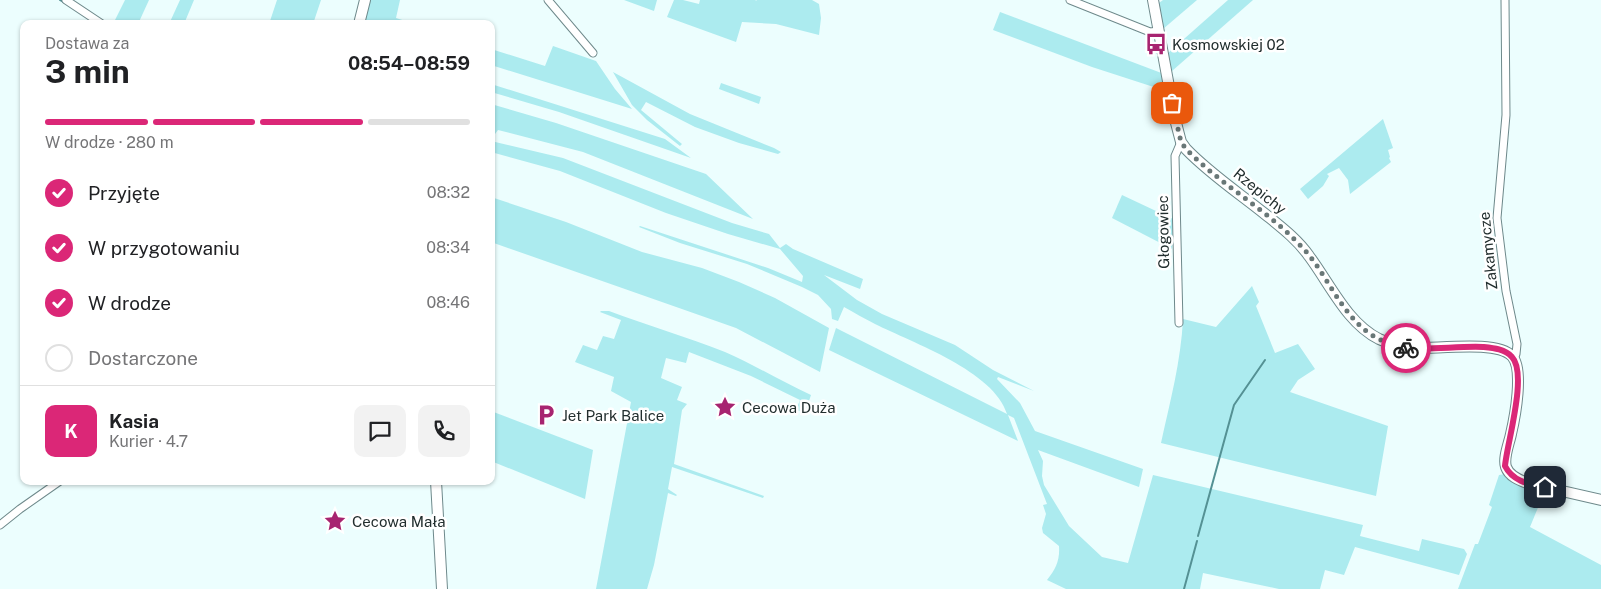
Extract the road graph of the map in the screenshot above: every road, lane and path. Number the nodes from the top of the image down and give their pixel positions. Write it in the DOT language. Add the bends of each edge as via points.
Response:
graph roads {
  1 [pos="66,0"];
  2 [pos="365,0"];
  3 [pos="548,0"];
  4 [pos="1070,0"];
  5 [pos="1153,0"];
  6 [pos="1505,0"];
  7 [pos="96,20"];
  8 [pos="360,20"];
  9 [pos="1159,31"];
  10 [pos="593,53"];
  11 [pos="1181,142"];
  12 [pos="1179,323"];
  13 [pos="1514,358"];
  14 [pos="54,485"];
  15 [pos="436,485"];
  16 [pos="1601,500"];
  17 [pos="0,525"];
  18 [pos="442,589"];
  1 -- 7 [label="street"];
  2 -- 8 [label="street"];
  3 -- 10 [label="street"];
  4 -- 9 [label="street" via="1150,32"];
  5 -- 9 [label="street, Rzepichy"];
  6 -- 13 [label="street, Zakamycze" via="1506,116 1497,218 1506,291 1517,344"];
  9 -- 11 [label="street, Rzepichy"];
  11 -- 12 [label="street, Głogowiec" via="1175,156"];
  11 -- 13 [label="street, Rzepichy" via="1193,156 1306,250 1364,330 1408,348 1491,348"];
  13 -- 16 [label="street, Zakamycze" via="1518,380 1505,466 1508,471 1520,481"];
  14 -- 17 [label="street"];
  15 -- 18 [label="street"];
}
